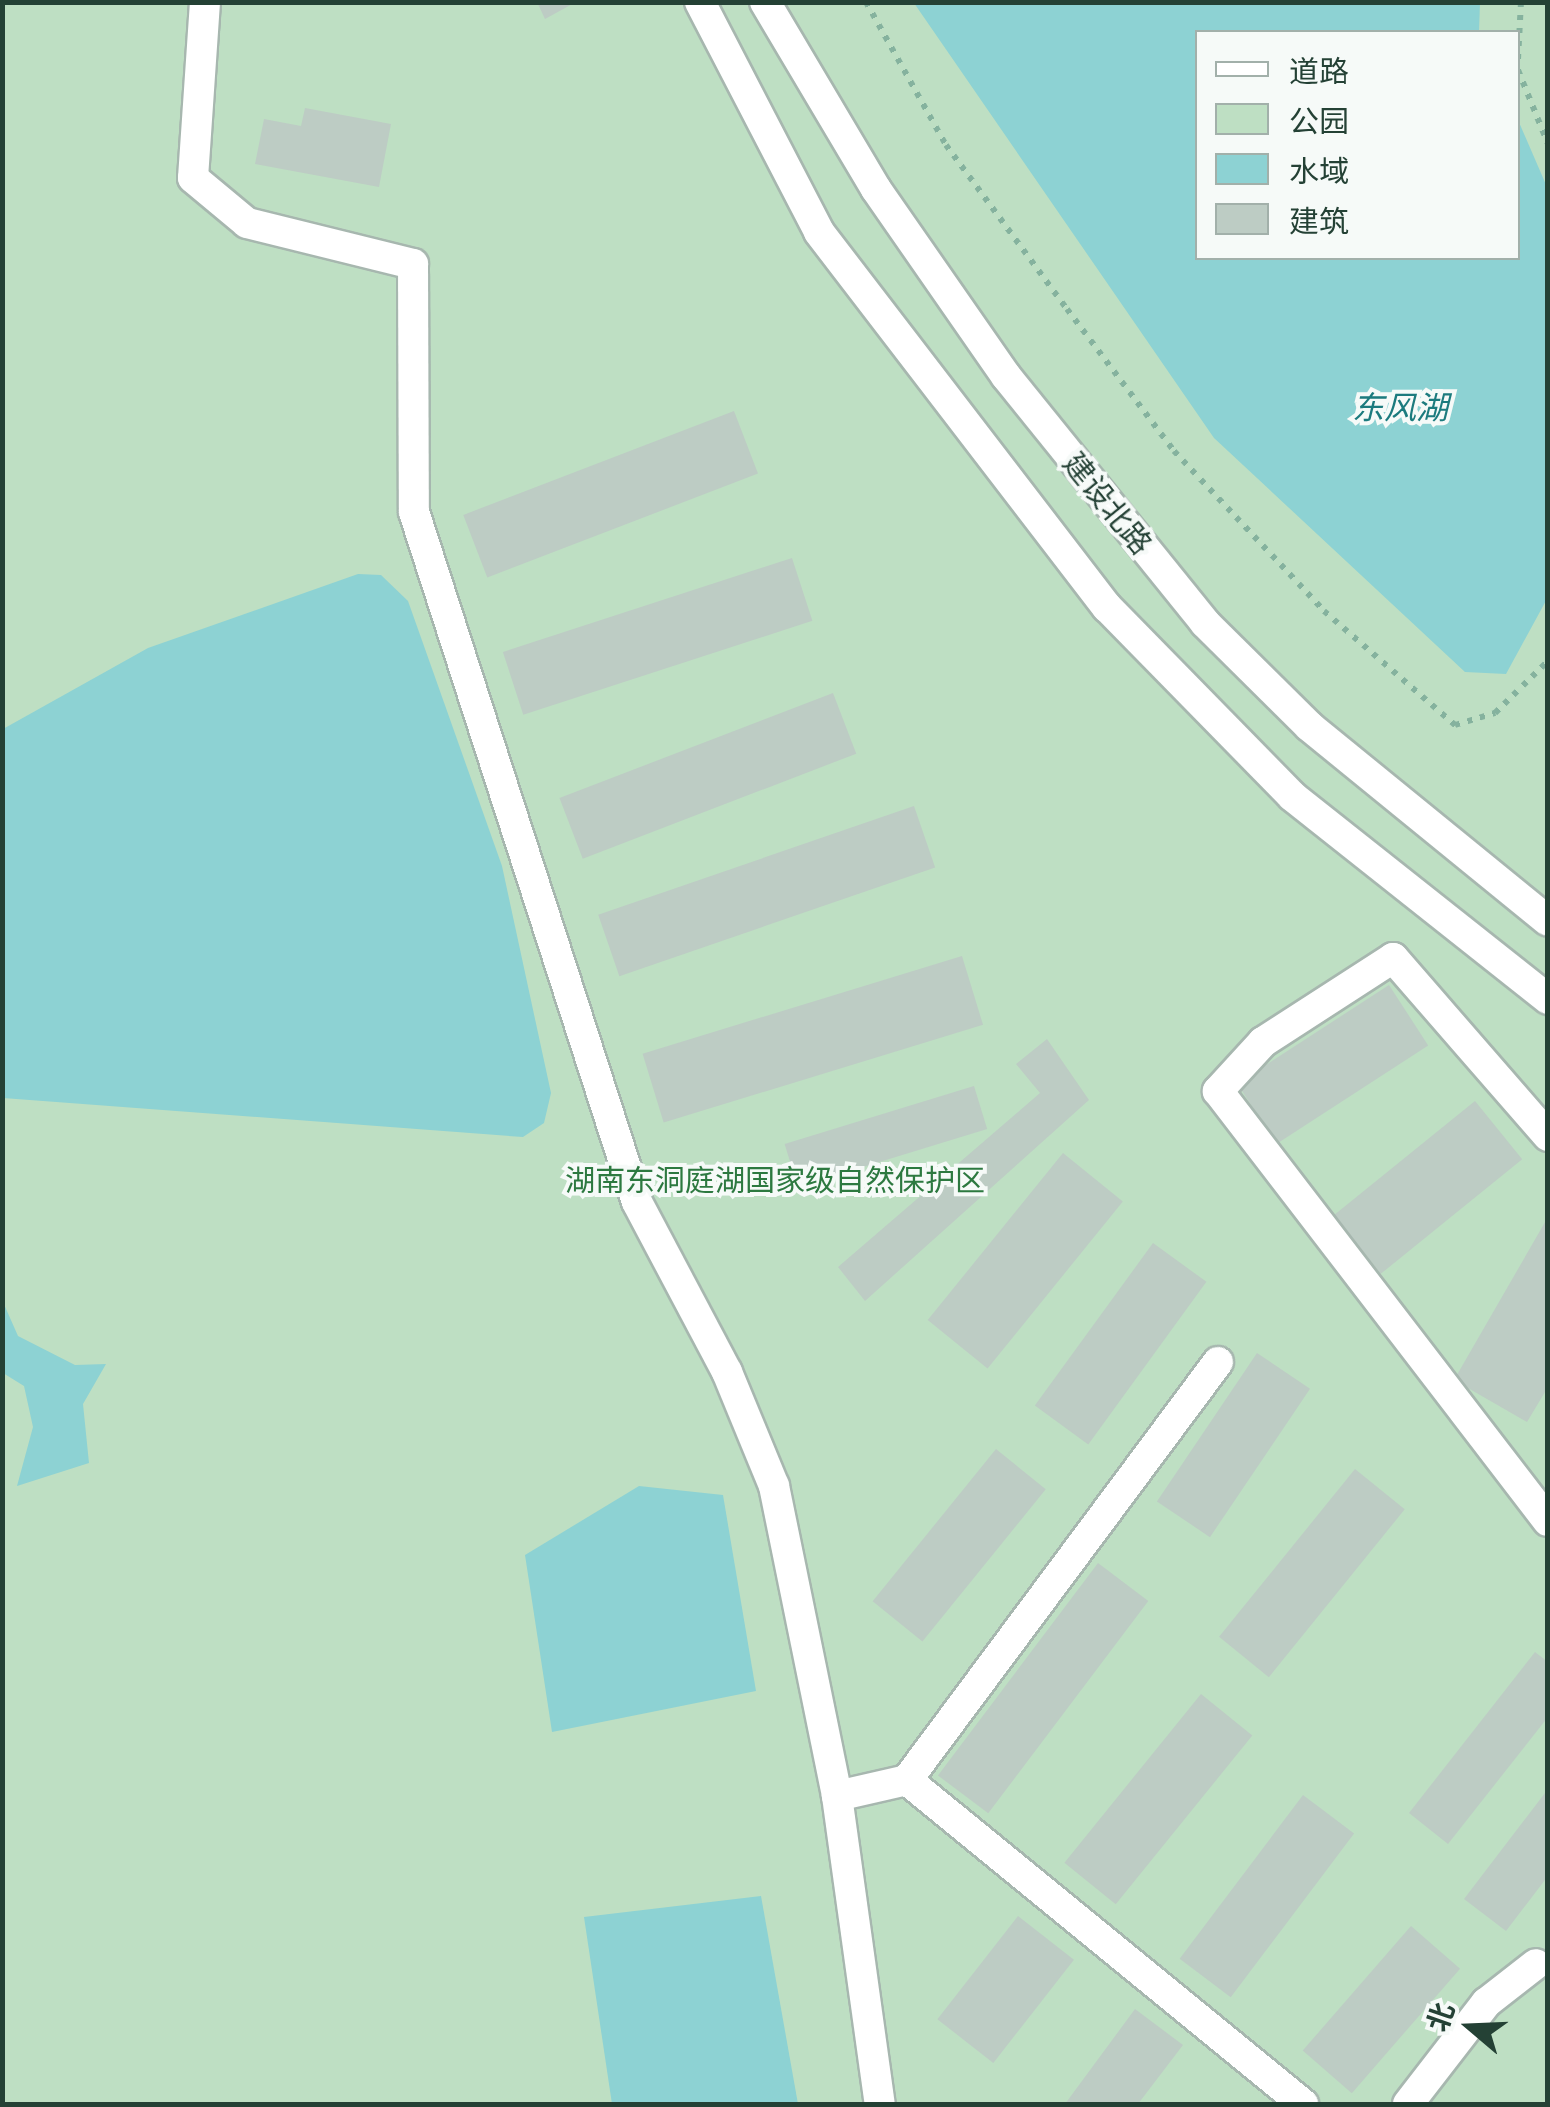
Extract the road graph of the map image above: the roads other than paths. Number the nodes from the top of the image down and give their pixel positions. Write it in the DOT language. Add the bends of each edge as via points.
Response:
graph roads {
  1 [pos="205,2"];
  2 [pos="700,2"];
  3 [pos="765,2"];
  4 [pos="1548,921"];
  5 [pos="1548,999"];
  6 [pos="1548,1136"];
  7 [pos="1218,1362"];
  8 [pos="1548,1521"];
  9 [pos="907,1780"];
  10 [pos="837,1796"];
  11 [pos="1536,1964"];
  12 [pos="880,2104"];
  13 [pos="1303,2104"];
  14 [pos="1408,2104"];
  1 -- 10 [label="street" via="192,178 247,223 413,264 414,512 638,1202 727,1372 774,1486"];
  2 -- 5 [label="street" via="818,232 1107,607 1292,796"];
  3 -- 4 [label="street, 建设北路" via="876,189 1006,376 1204,623 1309,726"];
  6 -- 8 [label="street" via="1393,958 1263,1042 1218,1090"];
  7 -- 9 [label="street"];
  9 -- 10 [label="street"];
  9 -- 13 [label="street"];
  10 -- 12 [label="street"];
  11 -- 14 [label="street" via="1486,2003"];
}
